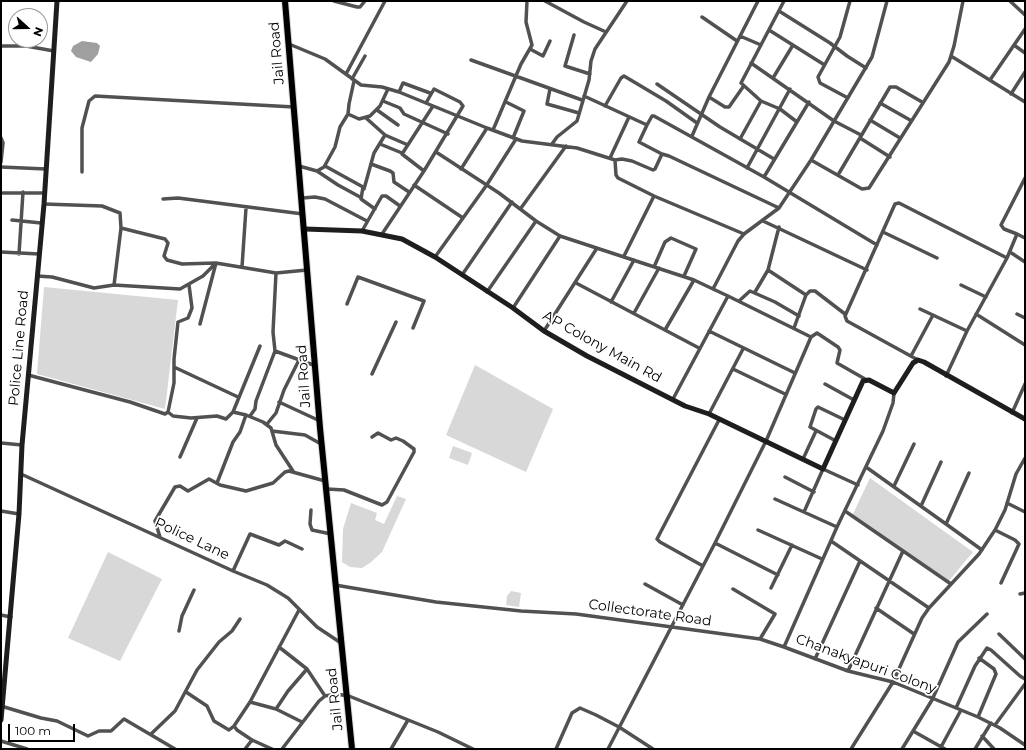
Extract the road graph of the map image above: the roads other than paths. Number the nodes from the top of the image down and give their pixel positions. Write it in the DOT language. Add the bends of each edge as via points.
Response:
graph roads {
  1 [pos="58,1"];
  2 [pos="285,1"];
  3 [pos="334,1"];
  4 [pos="365,1"];
  5 [pos="384,1"];
  6 [pos="527,1"];
  7 [pos="546,1"];
  8 [pos="627,1"];
  9 [pos="752,1"];
  10 [pos="784,1"];
  11 [pos="850,1"];
  12 [pos="887,1"];
  13 [pos="962,1"];
  14 [pos="1010,1"];
  15 [pos="757,2"];
  16 [pos="779,11"];
  17 [pos="1025,15"];
  18 [pos="702,17"];
  19 [pos="1025,29"];
  20 [pos="769,30"];
  21 [pos="606,32"];
  22 [pos="574,35"];
  23 [pos="740,36"];
  24 [pos="550,41"];
  25 [pos="737,41"];
  26 [pos="289,44"];
  27 [pos="761,45"];
  28 [pos="793,45"];
  29 [pos="1014,45"];
  30 [pos="1,46"];
  31 [pos="835,46"];
  32 [pos="530,49"];
  33 [pos="54,51"];
  34 [pos="1025,53"];
  35 [pos="365,56"];
  36 [pos="951,56"];
  37 [pos="471,60"];
  38 [pos="751,63"];
  39 [pos="823,64"];
  40 [pos="866,68"];
  41 [pos="1025,72"];
  42 [pos="346,74"];
  43 [pos="590,74"];
  44 [pos="517,77"];
  45 [pos="773,78"];
  46 [pos="353,80"];
  47 [pos="990,80"];
  48 [pos="657,84"];
  49 [pos="743,87"];
  50 [pos="388,89"];
  51 [pos="550,89"];
  52 [pos="790,89"];
  53 [pos="399,92"];
  54 [pos="430,93"];
  55 [pos="1011,94"];
  56 [pos="709,97"];
  57 [pos="583,98"];
  58 [pos="848,98"];
  59 [pos="383,101"];
  60 [pos="761,101"];
  61 [pos="506,102"];
  62 [pos="810,102"];
  63 [pos="922,102"];
  64 [pos="1025,102"];
  65 [pos="426,103"];
  66 [pos="880,103"];
  67 [pos="294,106"];
  68 [pos="433,106"];
  69 [pos="605,106"];
  70 [pos="780,109"];
  71 [pos="378,110"];
  72 [pos="579,113"];
  73 [pos="348,114"];
  74 [pos="702,115"];
  75 [pos="459,116"];
  76 [pos="629,117"];
  77 [pos="366,118"];
  78 [pos="870,120"];
  79 [pos="910,120"];
  80 [pos="834,121"];
  81 [pos="798,122"];
  82 [pos="422,123"];
  83 [pos="697,123"];
  84 [pos="398,125"];
  85 [pos="647,125"];
  86 [pos="487,128"];
  87 [pos="493,130"];
  88 [pos="448,134"];
  89 [pos="385,135"];
  90 [pos="692,136"];
  91 [pos="861,137"];
  92 [pos="1,138"];
  93 [pos="514,138"];
  94 [pos="740,138"];
  95 [pos="900,138"];
  96 [pos="380,144"];
  97 [pos="552,144"];
  98 [pos="408,145"];
  99 [pos="566,146"];
  100 [pos="757,149"];
  101 [pos="436,152"];
  102 [pos="402,153"];
  103 [pos="662,154"];
  104 [pos="890,157"];
  105 [pos="610,158"];
  106 [pos="774,159"];
  107 [pos="615,160"];
  108 [pos="812,160"];
  109 [pos="1,162"];
  110 [pos="371,164"];
  111 [pos="300,166"];
  112 [pos="325,166"];
  113 [pos="1,167"];
  114 [pos="747,168"];
  115 [pos="46,169"];
  116 [pos="461,169"];
  117 [pos="317,171"];
  118 [pos="424,171"];
  119 [pos="82,172"];
  120 [pos="838,175"];
  121 [pos="764,177"];
  122 [pos="1025,178"];
  123 [pos="414,185"];
  124 [pos="486,186"];
  125 [pos="1020,188"];
  126 [pos="364,189"];
  127 [pos="1025,191"];
  128 [pos="23,192"];
  129 [pos="409,192"];
  130 [pos="790,192"];
  131 [pos="1,193"];
  132 [pos="44,193"];
  133 [pos="654,196"];
  134 [pos="360,197"];
  135 [pos="302,198"];
  136 [pos="163,199"];
  137 [pos="512,202"];
  138 [pos="44,204"];
  139 [pos="400,206"];
  140 [pos="246,208"];
  141 [pos="521,208"];
  142 [pos="779,208"];
  143 [pos="375,209"];
  144 [pos="304,215"];
  145 [pos="462,218"];
  146 [pos="12,220"];
  147 [pos="22,221"];
  148 [pos="367,221"];
  149 [pos="536,221"];
  150 [pos="763,221"];
  151 [pos="41,223"];
  152 [pos="779,227"];
  153 [pos="121,228"];
  154 [pos="305,229"];
  155 [pos="362,231"];
  156 [pos="883,232"];
  157 [pos="382,234"];
  158 [pos="744,234"];
  159 [pos="1017,234"];
  160 [pos="560,236"];
  161 [pos="1025,238"];
  162 [pos="877,245"];
  163 [pos="597,248"];
  164 [pos="1,252"];
  165 [pos="1010,252"];
  166 [pos="19,254"];
  167 [pos="39,254"];
  168 [pos="624,256"];
  169 [pos="435,257"];
  170 [pos="937,258"];
  171 [pos="1007,258"];
  172 [pos="634,260"];
  173 [pos="1025,262"];
  174 [pos="216,263"];
  175 [pos="242,267"];
  176 [pos="654,267"];
  177 [pos="659,268"];
  178 [pos="308,270"];
  179 [pos="768,270"];
  180 [pos="867,270"];
  181 [pos="276,273"];
  182 [pos="462,275"];
  183 [pos="37,276"];
  184 [pos="684,276"];
  185 [pos="694,280"];
  186 [pos="576,283"];
  187 [pos="114,285"];
  188 [pos="189,285"];
  189 [pos="961,285"];
  190 [pos="713,289"];
  191 [pos="487,292"];
  192 [pos="755,292"];
  193 [pos="806,295"];
  194 [pos="728,296"];
  195 [pos="986,297"];
  196 [pos="740,301"];
  197 [pos="611,302"];
  198 [pos="347,304"];
  199 [pos="513,308"];
  200 [pos="920,309"];
  201 [pos="634,314"];
  202 [pos="845,314"];
  203 [pos="976,314"];
  204 [pos="1017,314"];
  205 [pos="933,315"];
  206 [pos="799,316"];
  207 [pos="1025,318"];
  208 [pos="396,322"];
  209 [pos="200,324"];
  210 [pos="413,328"];
  211 [pos="794,328"];
  212 [pos="665,330"];
  213 [pos="544,331"];
  214 [pos="709,331"];
  215 [pos="967,331"];
  216 [pos="811,337"];
  217 [pos="1025,345"];
  218 [pos="260,346"];
  219 [pos="699,348"];
  220 [pos="743,349"];
  221 [pos="275,351"];
  222 [pos="911,356"];
  223 [pos="299,360"];
  224 [pos="918,360"];
  225 [pos="316,366"];
  226 [pos="174,367"];
  227 [pos="733,369"];
  228 [pos="795,373"];
  229 [pos="372,374"];
  230 [pos="28,375"];
  231 [pos="946,376"];
  232 [pos="865,379"];
  233 [pos="826,384"];
  234 [pos="1025,384"];
  235 [pos="894,393"];
  236 [pos="785,394"];
  237 [pos="238,397"];
  238 [pos="672,399"];
  239 [pos="854,400"];
  240 [pos="279,402"];
  241 [pos="168,412"];
  242 [pos="232,412"];
  243 [pos="1012,413"];
  244 [pos="709,414"];
  245 [pos="246,415"];
  246 [pos="250,416"];
  247 [pos="196,418"];
  248 [pos="719,420"];
  249 [pos="845,420"];
  250 [pos="1025,420"];
  251 [pos="320,421"];
  252 [pos="267,424"];
  253 [pos="272,431"];
  254 [pos="816,431"];
  255 [pos="372,437"];
  256 [pos="766,441"];
  257 [pos="836,441"];
  258 [pos="1,443"];
  259 [pos="914,444"];
  260 [pos="22,445"];
  261 [pos="322,445"];
  262 [pos="180,456"];
  263 [pos="1025,458"];
  264 [pos="803,459"];
  265 [pos="941,462"];
  266 [pos="1023,465"];
  267 [pos="866,467"];
  268 [pos="823,469"];
  269 [pos="293,471"];
  270 [pos="969,473"];
  271 [pos="21,474"];
  272 [pos="785,477"];
  273 [pos="326,481"];
  274 [pos="217,483"];
  275 [pos="858,485"];
  276 [pos="894,486"];
  277 [pos="326,489"];
  278 [pos="814,492"];
  279 [pos="775,499"];
  280 [pos="1007,503"];
  281 [pos="921,506"];
  282 [pos="311,510"];
  283 [pos="1,511"];
  284 [pos="846,511"];
  285 [pos="804,512"];
  286 [pos="1025,512"];
  287 [pos="19,514"];
  288 [pos="946,524"];
  289 [pos="837,528"];
  290 [pos="758,530"];
  291 [pos="995,530"];
  292 [pos="331,534"];
  293 [pos="160,537"];
  294 [pos="831,541"];
  295 [pos="715,543"];
  296 [pos="792,545"];
  297 [pos="302,548"];
  298 [pos="982,550"];
  299 [pos="904,551"];
  300 [pos="822,559"];
  301 [pos="860,561"];
  302 [pos="703,566"];
  303 [pos="233,571"];
  304 [pos="778,574"];
  305 [pos="889,581"];
  306 [pos="1001,583"];
  307 [pos="645,584"];
  308 [pos="951,584"];
  309 [pos="335,586"];
  310 [pos="771,588"];
  311 [pos="733,589"];
  312 [pos="194,590"];
  313 [pos="1025,593"];
  314 [pos="1020,594"];
  315 [pos="683,605"];
  316 [pos="876,608"];
  317 [pos="929,608"];
  318 [pos="299,610"];
  319 [pos="987,614"];
  320 [pos="1,615"];
  321 [pos="11,617"];
  322 [pos="240,619"];
  323 [pos="672,627"];
  324 [pos="179,631"];
  325 [pos="914,634"];
  326 [pos="999,634"];
  327 [pos="760,639"];
  328 [pos="341,643"];
  329 [pos="279,647"];
  330 [pos="784,647"];
  331 [pos="979,658"];
  332 [pos="815,659"];
  333 [pos="1025,659"];
  334 [pos="307,669"];
  335 [pos="848,670"];
  336 [pos="1025,678"];
  337 [pos="893,682"];
  338 [pos="1025,684"];
  339 [pos="3,687"];
  340 [pos="186,692"];
  341 [pos="325,696"];
  342 [pos="348,696"];
  343 [pos="932,700"];
  344 [pos="250,702"];
  345 [pos="2,707"];
  346 [pos="956,708"];
  347 [pos="276,709"];
  348 [pos="961,710"];
  349 [pos="978,717"];
  350 [pos="1,720"];
  351 [pos="408,720"];
  352 [pos="302,722"];
  353 [pos="990,723"];
  354 [pos="995,725"];
  355 [pos="234,726"];
  356 [pos="618,727"];
  357 [pos="913,731"];
  358 [pos="150,734"];
  359 [pos="982,736"];
  360 [pos="252,740"];
  361 [pos="1,741"];
  362 [pos="1025,745"];
  363 [pos="941,747"];
  364 [pos="27,749"];
  365 [pos="175,749"];
  366 [pos="245,749"];
  367 [pos="272,749"];
  368 [pos="282,749"];
  369 [pos="352,749"];
  370 [pos="391,749"];
  371 [pos="472,749"];
  372 [pos="556,749"];
  373 [pos="608,749"];
  374 [pos="653,749"];
  375 [pos="851,749"];
  376 [pos="902,749"];
  377 [pos="945,749"];
  378 [pos="975,749"];
  379 [pos="994,749"];
  1 -- 33 [label="street, Police Line Road"];
  2 -- 26 [label="main road, Jail Road"];
  3 -- 4 [label="street" via="357,8"];
  5 -- 42 [label="street"];
  6 -- 32 [label="street" via="525,16 532,42"];
  7 -- 21 [label="street"];
  8 -- 21 [label="street"];
  9 -- 15 [label="street"];
  10 -- 16 [label="street"];
  11 -- 31 [label="street" via="842,33"];
  12 -- 40 [label="street" via="879,34"];
  13 -- 36 [label="street"];
  14 -- 17 [label="street"];
  15 -- 23 [label="street"];
  16 -- 20 [label="street"];
  16 -- 31 [label="street"];
  18 -- 25 [label="street"];
  19 -- 29 [label="street"];
  20 -- 27 [label="street"];
  20 -- 28 [label="street"];
  21 -- 43 [label="street" via="592,55"];
  22 -- 43 [label="street" via="565,66"];
  23 -- 25 [label="street"];
  23 -- 27 [label="street"];
  24 -- 32 [label="street" via="543,56"];
  25 -- 56 [label="street"];
  26 -- 42 [label="street" via="325,59"];
  26 -- 67 [label="main road, Jail Road"];
  27 -- 38 [label="street"];
  28 -- 39 [label="street"];
  28 -- 45 [label="street"];
  29 -- 34 [label="street"];
  29 -- 47 [label="street"];
  30 -- 33 [label="street" via="26,46"];
  31 -- 39 [label="street"];
  31 -- 40 [label="street"];
  32 -- 44 [label="street"];
  33 -- 115 [label="street, Police Line Road"];
  35 -- 46 [label="street"];
  36 -- 47 [label="street"];
  36 -- 63 [label="street"];
  37 -- 44 [label="street"];
  38 -- 45 [label="street"];
  38 -- 49 [label="street" via="741,81"];
  39 -- 58 [label="street" via="818,81"];
  40 -- 58 [label="street"];
  41 -- 55 [label="street"];
  42 -- 46 [label="street"];
  43 -- 57 [label="street"];
  44 -- 51 [label="street"];
  44 -- 61 [label="street"];
  45 -- 52 [label="street"];
  46 -- 50 [label="street" via="366,86"];
  46 -- 73 [label="street"];
  47 -- 55 [label="street"];
  48 -- 74 [label="street"];
  49 -- 56 [label="street" via="729,107"];
  49 -- 60 [label="street"];
  50 -- 53 [label="street"];
  50 -- 59 [label="street"];
  51 -- 57 [label="street"];
  51 -- 72 [label="street" via="547,104"];
  52 -- 62 [label="street"];
  52 -- 70 [label="street"];
  53 -- 54 [label="street" via="403,82"];
  53 -- 65 [label="street"];
  54 -- 65 [label="street"];
  54 -- 75 [label="street" via="436,89 463,104"];
  55 -- 64 [label="street"];
  56 -- 74 [label="street"];
  57 -- 69 [label="street"];
  57 -- 72 [label="street"];
  58 -- 80 [label="street"];
  59 -- 71 [label="street"];
  59 -- 82 [label="street" via="400,108 404,114"];
  60 -- 70 [label="street"];
  60 -- 94 [label="street"];
  61 -- 87 [label="street"];
  61 -- 93 [label="street" via="524,111"];
  62 -- 80 [label="street"];
  62 -- 81 [label="street"];
  63 -- 66 [label="street" via="893,86"];
  63 -- 79 [label="street"];
  65 -- 68 [label="street"];
  66 -- 78 [label="street"];
  66 -- 79 [label="street"];
  67 -- 111 [label="main road, Jail Road"];
  67 -- 119 [label="street" via="95,96 89,101 82,128"];
  68 -- 75 [label="street"];
  68 -- 82 [label="street"];
  69 -- 76 [label="street"];
  69 -- 83 [label="street" via="624,76"];
  70 -- 81 [label="street"];
  70 -- 100 [label="street"];
  71 -- 77 [label="street"];
  71 -- 84 [label="street"];
  72 -- 97 [label="street" via="577,121"];
  73 -- 77 [label="street" via="359,119"];
  73 -- 112 [label="street" via="340,127 335,147"];
  74 -- 83 [label="street"];
  74 -- 94 [label="street"];
  75 -- 86 [label="street"];
  75 -- 88 [label="street"];
  76 -- 85 [label="street"];
  76 -- 105 [label="street"];
  77 -- 89 [label="street"];
  78 -- 91 [label="street"];
  78 -- 95 [label="street"];
  79 -- 95 [label="street"];
  80 -- 91 [label="street"];
  80 -- 108 [label="street"];
  81 -- 106 [label="street"];
  82 -- 88 [label="street"];
  82 -- 98 [label="street"];
  83 -- 90 [label="street"];
  85 -- 90 [label="street" via="654,116"];
  85 -- 103 [label="street" via="639,142"];
  86 -- 87 [label="street"];
  86 -- 116 [label="street"];
  87 -- 93 [label="street"];
  88 -- 101 [label="street"];
  89 -- 96 [label="street"];
  89 -- 98 [label="street"];
  90 -- 114 [label="street"];
  91 -- 104 [label="street"];
  91 -- 120 [label="street"];
  92 -- 109 [label="street"];
  93 -- 97 [label="street" via="531,143"];
  93 -- 124 [label="street"];
  94 -- 100 [label="street"];
  95 -- 104 [label="street"];
  96 -- 102 [label="street"];
  96 -- 110 [label="street"];
  97 -- 99 [label="street"];
  98 -- 102 [label="street"];
  99 -- 105 [label="street"];
  99 -- 141 [label="street"];
  100 -- 106 [label="street"];
  100 -- 114 [label="street"];
  101 -- 116 [label="street"];
  101 -- 118 [label="street"];
  102 -- 118 [label="street"];
  103 -- 107 [label="street" via="654,170 627,159"];
  103 -- 142 [label="street"];
  104 -- 120 [label="street" via="867,190 862,190"];
  105 -- 107 [label="street"];
  106 -- 121 [label="street"];
  107 -- 133 [label="street" via="618,178"];
  108 -- 120 [label="street"];
  108 -- 130 [label="street"];
  110 -- 126 [label="street"];
  110 -- 129 [label="street" via="393,172 394,182"];
  111 -- 117 [label="street"];
  111 -- 135 [label="main road, Jail Road"];
  112 -- 117 [label="street"];
  112 -- 126 [label="street"];
  113 -- 115 [label="street"];
  114 -- 121 [label="street"];
  115 -- 132 [label="street, Police Line Road"];
  116 -- 124 [label="street"];
  117 -- 134 [label="street"];
  118 -- 123 [label="street"];
  121 -- 130 [label="street"];
  122 -- 125 [label="street"];
  123 -- 129 [label="street"];
  123 -- 145 [label="street"];
  124 -- 137 [label="street"];
  124 -- 145 [label="street"];
  125 -- 127 [label="street"];
  125 -- 159 [label="street" via="1001,225 1004,229"];
  126 -- 134 [label="street"];
  128 -- 131 [label="street"];
  128 -- 132 [label="street"];
  128 -- 147 [label="street"];
  129 -- 139 [label="street"];
  130 -- 142 [label="street"];
  130 -- 162 [label="street"];
  132 -- 138 [label="street, Police Line Road"];
  133 -- 158 [label="street"];
  133 -- 168 [label="street"];
  134 -- 143 [label="street"];
  135 -- 144 [label="main road, Jail Road"];
  135 -- 148 [label="street" via="315,197 325,200"];
  136 -- 140 [label="street" via="178,198"];
  137 -- 141 [label="street"];
  137 -- 182 [label="street"];
  138 -- 151 [label="street, Police Line Road"];
  138 -- 153 [label="street" via="102,206 120,212"];
  139 -- 143 [label="street" via="384,196"];
  139 -- 157 [label="street"];
  140 -- 144 [label="street"];
  140 -- 175 [label="street"];
  141 -- 149 [label="street"];
  142 -- 150 [label="street"];
  143 -- 148 [label="street"];
  144 -- 154 [label="main road, Jail Road"];
  145 -- 169 [label="street"];
  146 -- 147 [label="street"];
  147 -- 151 [label="street"];
  147 -- 166 [label="street"];
  148 -- 155 [label="street"];
  149 -- 160 [label="street"];
  149 -- 191 [label="street"];
  150 -- 152 [label="street"];
  150 -- 158 [label="street"];
  151 -- 167 [label="street, Police Line Road"];
  152 -- 179 [label="street"];
  152 -- 180 [label="street"];
  153 -- 174 [label="street" via="165,239 168,243 164,256 167,260 182,264"];
  153 -- 187 [label="street"];
  154 -- 155 [label="street, AP Colony Main Rd"];
  154 -- 178 [label="main road, Jail Road"];
  155 -- 157 [label="street, AP Colony Main Rd"];
  156 -- 162 [label="street"];
  156 -- 170 [label="street"];
  156 -- 171 [label="street" via="895,204 899,203"];
  157 -- 169 [label="street, AP Colony Main Rd" via="402,239"];
  158 -- 190 [label="street"];
  159 -- 161 [label="street"];
  159 -- 165 [label="street"];
  160 -- 163 [label="street"];
  160 -- 199 [label="street"];
  162 -- 180 [label="street"];
  163 -- 168 [label="street"];
  163 -- 186 [label="street"];
  164 -- 166 [label="street"];
  165 -- 171 [label="street"];
  165 -- 173 [label="street"];
  166 -- 167 [label="street"];
  167 -- 183 [label="street, Police Line Road"];
  168 -- 172 [label="street"];
  169 -- 182 [label="street, AP Colony Main Rd"];
  171 -- 195 [label="street"];
  172 -- 176 [label="street"];
  172 -- 197 [label="street"];
  174 -- 175 [label="street"];
  174 -- 188 [label="street"];
  174 -- 209 [label="street"];
  175 -- 181 [label="street"];
  176 -- 177 [label="street"];
  176 -- 184 [label="street" via="666,242 671,238 696,249"];
  177 -- 184 [label="street"];
  177 -- 201 [label="street"];
  178 -- 181 [label="street"];
  178 -- 225 [label="main road, Jail Road"];
  179 -- 192 [label="street"];
  179 -- 193 [label="street"];
  180 -- 202 [label="street"];
  181 -- 221 [label="street" via="273,332"];
  182 -- 191 [label="street, AP Colony Main Rd"];
  183 -- 187 [label="street" via="52,277 94,288"];
  183 -- 230 [label="street, Police Line Road"];
  184 -- 185 [label="street"];
  185 -- 190 [label="street"];
  185 -- 212 [label="street"];
  186 -- 197 [label="street"];
  186 -- 213 [label="street"];
  187 -- 188 [label="street" via="180,289"];
  188 -- 226 [label="street" via="192,308 188,318 178,322"];
  189 -- 195 [label="street"];
  190 -- 194 [label="street"];
  191 -- 199 [label="street, AP Colony Main Rd"];
  192 -- 196 [label="street" via="747,292"];
  192 -- 206 [label="street"];
  193 -- 202 [label="street" via="810,291 815,291"];
  193 -- 206 [label="street"];
  194 -- 196 [label="street"];
  194 -- 214 [label="street"];
  195 -- 203 [label="street"];
  196 -- 211 [label="street"];
  197 -- 201 [label="street"];
  198 -- 210 [label="street" via="358,277 424,301"];
  199 -- 213 [label="street, AP Colony Main Rd"];
  200 -- 205 [label="street"];
  201 -- 212 [label="street"];
  202 -- 222 [label="street" via="847,321"];
  203 -- 215 [label="street"];
  203 -- 217 [label="street"];
  204 -- 207 [label="street"];
  205 -- 215 [label="street"];
  205 -- 222 [label="street"];
  206 -- 211 [label="street"];
  208 -- 229 [label="street"];
  211 -- 216 [label="street"];
  212 -- 219 [label="street"];
  213 -- 238 [label="street, AP Colony Main Rd"];
  214 -- 219 [label="street"];
  214 -- 220 [label="street"];
  215 -- 231 [label="street"];
  216 -- 228 [label="street"];
  216 -- 232 [label="street" via="818,333 838,347 840,350 837,363"];
  218 -- 237 [label="street"];
  219 -- 238 [label="street"];
  220 -- 227 [label="street"];
  220 -- 228 [label="street"];
  221 -- 223 [label="street"];
  221 -- 246 [label="street" via="255,409"];
  222 -- 224 [label="street"];
  223 -- 225 [label="street"];
  223 -- 240 [label="street"];
  224 -- 231 [label="street"];
  224 -- 235 [label="street" via="913,363"];
  225 -- 251 [label="main road, Jail Road"];
  226 -- 237 [label="street"];
  226 -- 241 [label="street" via="174,383"];
  227 -- 236 [label="street"];
  227 -- 244 [label="street"];
  228 -- 236 [label="street"];
  230 -- 241 [label="street" via="165,414"];
  230 -- 260 [label="street, Police Line Road"];
  231 -- 243 [label="street"];
  232 -- 235 [label="street"];
  232 -- 239 [label="street"];
  233 -- 239 [label="street"];
  234 -- 243 [label="street"];
  235 -- 267 [label="street" via="889,415"];
  236 -- 256 [label="street"];
  237 -- 242 [label="street"];
  238 -- 244 [label="street, AP Colony Main Rd"];
  239 -- 249 [label="street"];
  240 -- 251 [label="street"];
  240 -- 252 [label="street" via="276,413"];
  241 -- 247 [label="street" via="173,416"];
  242 -- 245 [label="street"];
  242 -- 247 [label="street" via="226,419 217,416"];
  243 -- 250 [label="street"];
  244 -- 248 [label="street, AP Colony Main Rd"];
  245 -- 246 [label="street"];
  245 -- 274 [label="street"];
  246 -- 252 [label="street"];
  247 -- 262 [label="street"];
  248 -- 256 [label="street, AP Colony Main Rd"];
  248 -- 302 [label="street" via="657,539"];
  249 -- 254 [label="street" via="817,407 809,425"];
  249 -- 257 [label="street"];
  251 -- 261 [label="main road, Jail Road"];
  252 -- 253 [label="street"];
  253 -- 261 [label="street" via="305,435"];
  253 -- 269 [label="street" via="276,445"];
  254 -- 257 [label="street"];
  254 -- 264 [label="street"];
  255 -- 277 [label="street" via="378,433 390,440 396,438 414,449 387,502 382,505 344,490"];
  256 -- 264 [label="street, AP Colony Main Rd"];
  256 -- 295 [label="street"];
  257 -- 268 [label="street"];
  258 -- 260 [label="street"];
  259 -- 276 [label="street"];
  260 -- 271 [label="street, Police Line Road"];
  261 -- 273 [label="main road, Jail Road"];
  263 -- 266 [label="street"];
  264 -- 268 [label="street, AP Colony Main Rd"];
  265 -- 281 [label="street"];
  266 -- 280 [label="street" via="1012,485"];
  267 -- 275 [label="street"];
  267 -- 276 [label="street"];
  268 -- 275 [label="street"];
  268 -- 278 [label="street"];
  269 -- 273 [label="street"];
  269 -- 274 [label="street" via="285,472 273,483 246,492"];
  270 -- 288 [label="street"];
  271 -- 287 [label="street, Police Line Road"];
  271 -- 293 [label="street, Police Lane"];
  272 -- 278 [label="street"];
  273 -- 277 [label="main road, Jail Road"];
  274 -- 293 [label="street" via="209,479 188,491 180,486 175,487 155,521"];
  275 -- 284 [label="street"];
  276 -- 281 [label="street"];
  277 -- 292 [label="main road, Jail Road"];
  278 -- 285 [label="street"];
  279 -- 285 [label="street"];
  280 -- 286 [label="street"];
  280 -- 291 [label="street"];
  281 -- 288 [label="street"];
  282 -- 292 [label="street" via="312,530"];
  283 -- 287 [label="street"];
  284 -- 289 [label="street"];
  284 -- 299 [label="street"];
  285 -- 289 [label="street"];
  287 -- 321 [label="street, Police Line Road"];
  288 -- 298 [label="street"];
  289 -- 294 [label="street"];
  290 -- 296 [label="street"];
  291 -- 298 [label="street"];
  291 -- 306 [label="street" via="1019,544"];
  292 -- 309 [label="main road, Jail Road"];
  293 -- 303 [label="street, Police Lane"];
  294 -- 300 [label="street"];
  294 -- 301 [label="street"];
  295 -- 302 [label="street"];
  295 -- 304 [label="street"];
  296 -- 300 [label="street"];
  296 -- 304 [label="street"];
  297 -- 303 [label="street" via="285,541 278,545 250,534"];
  298 -- 308 [label="street"];
  299 -- 305 [label="street"];
  299 -- 308 [label="street"];
  300 -- 330 [label="street"];
  301 -- 305 [label="street"];
  301 -- 332 [label="street"];
  302 -- 315 [label="street"];
  303 -- 318 [label="street, Police Lane" via="279,591"];
  304 -- 310 [label="street"];
  305 -- 316 [label="street"];
  305 -- 317 [label="street"];
  307 -- 315 [label="street"];
  308 -- 317 [label="street"];
  309 -- 323 [label="street, Collectorate Road" via="436,602 576,614"];
  309 -- 328 [label="main road, Jail Road"];
  311 -- 327 [label="street" via="774,614"];
  312 -- 324 [label="street" via="182,616"];
  313 -- 314 [label="street"];
  315 -- 323 [label="street"];
  316 -- 325 [label="street"];
  316 -- 335 [label="street"];
  317 -- 325 [label="street"];
  318 -- 328 [label="street, Police Lane"];
  318 -- 329 [label="street"];
  319 -- 343 [label="street" via="958,642"];
  320 -- 321 [label="street"];
  321 -- 339 [label="street, Police Line Road"];
  322 -- 340 [label="street" via="196,670"];
  323 -- 327 [label="street, Collectorate Road"];
  323 -- 356 [label="street"];
  325 -- 337 [label="street"];
  326 -- 333 [label="street"];
  327 -- 330 [label="street, Collectorate Road"];
  328 -- 342 [label="main road, Jail Road"];
  329 -- 334 [label="street"];
  329 -- 344 [label="street"];
  330 -- 332 [label="street, Chanakyapuri Colony"];
  331 -- 336 [label="street" via="989,648"];
  331 -- 346 [label="street"];
  331 -- 349 [label="street" via="994,669 996,674"];
  332 -- 335 [label="street, Chanakyapuri Colony"];
  334 -- 341 [label="street"];
  334 -- 347 [label="street"];
  335 -- 337 [label="street, Chanakyapuri Colony"];
  337 -- 343 [label="street, Chanakyapuri Colony"];
  337 -- 375 [label="street"];
  338 -- 354 [label="street"];
  339 -- 345 [label="street, Police Line Road"];
  340 -- 355 [label="street" via="207,706 214,721 228,730"];
  340 -- 358 [label="street" via="175,711"];
  341 -- 342 [label="street"];
  341 -- 352 [label="street"];
  342 -- 351 [label="street"];
  342 -- 369 [label="main road, Jail Road"];
  343 -- 346 [label="street, Chanakyapuri Colony"];
  343 -- 357 [label="street"];
  344 -- 347 [label="street"];
  344 -- 355 [label="street"];
  345 -- 350 [label="street, Police Line Road"];
  345 -- 358 [label="street" via="57,720 88,736 99,731 111,731 124,719"];
  346 -- 348 [label="street, Chanakyapuri Colony"];
  347 -- 352 [label="street"];
  348 -- 349 [label="street, Chanakyapuri Colony"];
  348 -- 363 [label="street"];
  349 -- 353 [label="street, Chanakyapuri Colony"];
  351 -- 370 [label="street"];
  351 -- 371 [label="street"];
  352 -- 368 [label="street"];
  353 -- 354 [label="street, Chanakyapuri Colony"];
  353 -- 359 [label="street"];
  354 -- 362 [label="street, Chanakyapuri Colony"];
  355 -- 360 [label="street"];
  356 -- 372 [label="street" via="585,709 576,709 569,718"];
  356 -- 373 [label="street"];
  356 -- 374 [label="street"];
  357 -- 363 [label="street"];
  357 -- 376 [label="street"];
  358 -- 365 [label="street"];
  359 -- 378 [label="street"];
  359 -- 379 [label="street"];
  360 -- 366 [label="street"];
  360 -- 367 [label="street"];
  361 -- 364 [label="street"];
  363 -- 377 [label="street"];
}
